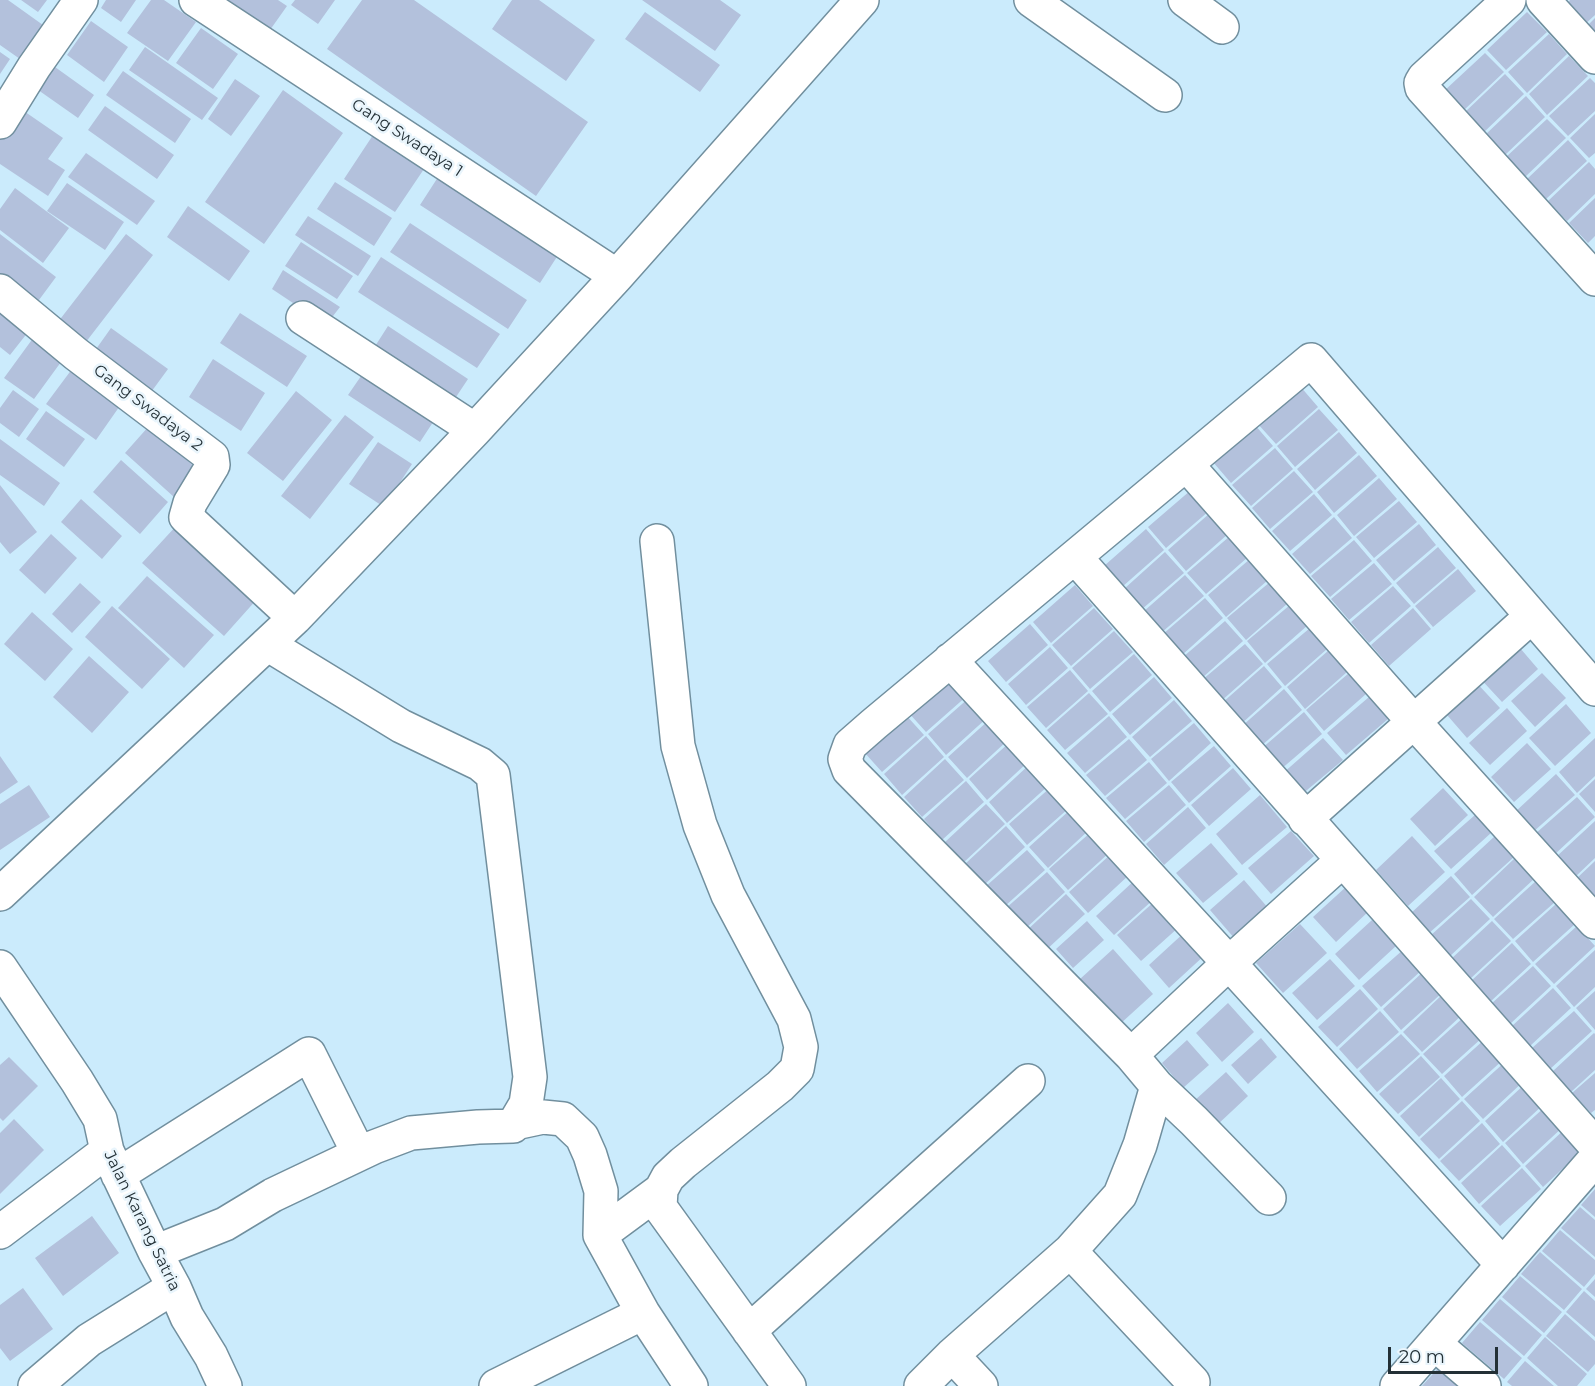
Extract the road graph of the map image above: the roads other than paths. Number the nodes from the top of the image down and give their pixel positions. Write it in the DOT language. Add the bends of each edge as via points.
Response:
graph roads {
  1 [pos="81,0"];
  2 [pos="196,0"];
  3 [pos="862,0"];
  4 [pos="1031,0"];
  5 [pos="1185,0"];
  6 [pos="1509,0"];
  7 [pos="1543,0"];
  8 [pos="1222,27"];
  9 [pos="1595,57"];
  10 [pos="1165,94"];
  11 [pos="0,122"];
  12 [pos="617,276"];
  13 [pos="1595,279"];
  14 [pos="0,291"];
  15 [pos="303,318"];
  16 [pos="475,430"];
  17 [pos="1186,464"];
  18 [pos="657,540"];
  19 [pos="1075,557"];
  20 [pos="1532,616"];
  21 [pos="295,618"];
  22 [pos="267,644"];
  23 [pos="950,660"];
  24 [pos="1595,689"];
  25 [pos="1415,723"];
  26 [pos="1305,819"];
  27 [pos="1343,860"];
  28 [pos="0,894"];
  29 [pos="1595,922"];
  30 [pos="1228,963"];
  31 [pos="0,967"];
  32 [pos="1131,1055"];
  33 [pos="1028,1081"];
  34 [pos="1157,1086"];
  35 [pos="515,1123"];
  36 [pos="1595,1145"];
  37 [pos="359,1154"];
  38 [pos="1595,1159"];
  39 [pos="112,1163"];
  40 [pos="661,1190"];
  41 [pos="1269,1198"];
  42 [pos="0,1232"];
  43 [pos="600,1235"];
  44 [pos="1070,1251"];
  45 [pos="155,1252"];
  46 [pos="1503,1265"];
  47 [pos="174,1287"];
  48 [pos="643,1313"];
  49 [pos="748,1331"];
  50 [pos="1435,1344"];
  51 [pos="952,1355"];
  52 [pos="1193,1382"];
  53 [pos="35,1386"];
  54 [pos="225,1386"];
  55 [pos="496,1386"];
  56 [pos="691,1386"];
  57 [pos="789,1386"];
  58 [pos="921,1386"];
  59 [pos="981,1386"];
  60 [pos="1397,1386"];
  61 [pos="1484,1386"];
  1 -- 11 [label="street"];
  2 -- 12 [label="street, Gang Swadaya 1"];
  3 -- 12 [label="street"];
  4 -- 10 [label="street"];
  5 -- 8 [label="street"];
  6 -- 13 [label="street" via="1424,78 1422,88"];
  7 -- 9 [label="street"];
  12 -- 16 [label="street"];
  14 -- 21 [label="street, Gang Swadaya 2" via="212,457 213,465 186,516"];
  15 -- 16 [label="street"];
  16 -- 21 [label="street"];
  17 -- 19 [label="street"];
  17 -- 20 [label="street" via="1311,360"];
  17 -- 25 [label="street"];
  18 -- 40 [label="street" via="678,746 700,825 728,895 794,1019 801,1047 797,1069 683,1162"];
  19 -- 23 [label="street"];
  19 -- 26 [label="street"];
  20 -- 24 [label="street"];
  20 -- 25 [label="street"];
  21 -- 22 [label="street"];
  22 -- 28 [label="street"];
  22 -- 35 [label="street" via="391,721 480,764 493,775 530,1077 526,1104"];
  23 -- 30 [label="street"];
  23 -- 32 [label="street" via="850,745 845,759 849,770"];
  25 -- 26 [label="street"];
  25 -- 29 [label="street"];
  26 -- 27 [label="street"];
  27 -- 30 [label="street"];
  27 -- 36 [label="street"];
  30 -- 32 [label="street"];
  30 -- 46 [label="street"];
  31 -- 39 [label="street, Jalan Karang Satria" via="100,1119"];
  32 -- 34 [label="street"];
  33 -- 49 [label="street"];
  34 -- 41 [label="street"];
  34 -- 44 [label="street" via="1120,1195"];
  35 -- 37 [label="street" via="411,1133"];
  35 -- 43 [label="street" via="543,1117 562,1119 582,1137 602,1191"];
  37 -- 39 [label="street" via="309,1054"];
  37 -- 45 [label="street" via="225,1224"];
  38 -- 46 [label="street"];
  39 -- 42 [label="street"];
  39 -- 45 [label="street, Jalan Karang Satria"];
  40 -- 43 [label="street"];
  40 -- 49 [label="street" via="660,1207"];
  43 -- 48 [label="street"];
  44 -- 51 [label="street"];
  44 -- 52 [label="street"];
  45 -- 47 [label="street, Jalan Karang Satria"];
  46 -- 50 [label="street"];
  47 -- 53 [label="street" via="88,1340"];
  47 -- 54 [label="street, Jalan Karang Satria"];
  48 -- 55 [label="street"];
  48 -- 56 [label="street"];
  49 -- 57 [label="street"];
  50 -- 60 [label="street"];
  50 -- 61 [label="street"];
  51 -- 58 [label="street"];
  51 -- 59 [label="street"];
}
